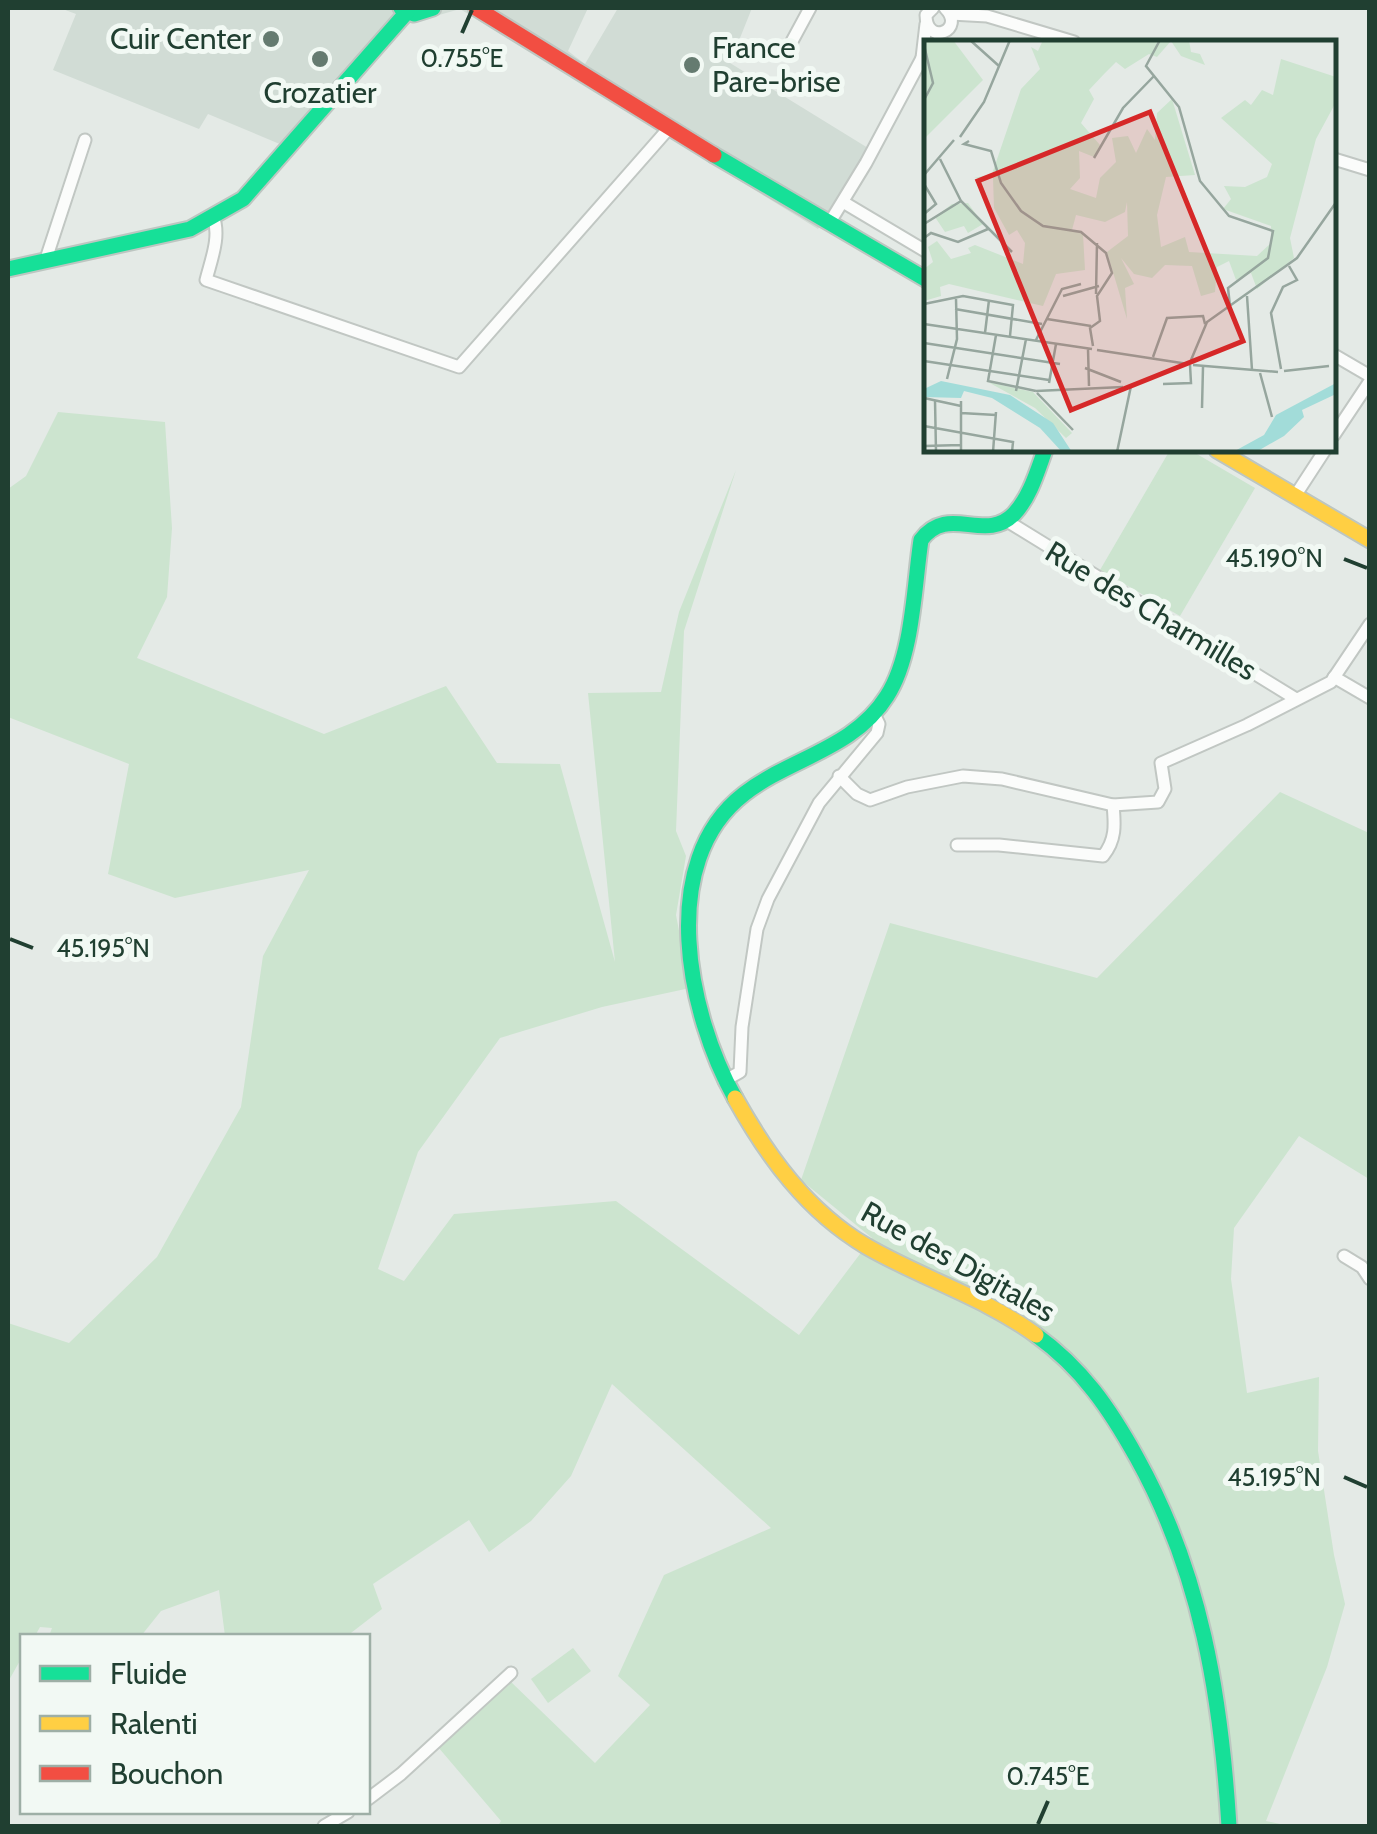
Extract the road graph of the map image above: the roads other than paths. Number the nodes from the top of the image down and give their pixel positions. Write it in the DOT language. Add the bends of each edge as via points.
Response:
graph roads {
  1 [pos="434,8"];
  2 [pos="476,8"];
  3 [pos="810,8"];
  4 [pos="914,8"];
  5 [pos="404,10"];
  6 [pos="948,11"];
  7 [pos="990,12"];
  8 [pos="928,15"];
  9 [pos="944,37"];
  10 [pos="926,40"];
  11 [pos="1068,40"];
  12 [pos="790,45"];
  13 [pos="924,57"];
  14 [pos="670,127"];
  15 [pos="85,140"];
  16 [pos="1337,159"];
  17 [pos="1370,170"];
  18 [pos="843,202"];
  19 [pos="212,216"];
  20 [pos="830,222"];
  21 [pos="924,250"];
  22 [pos="45,262"];
  23 [pos="8,269"];
  24 [pos="924,278"];
  25 [pos="1337,357"];
  26 [pos="1370,378"];
  27 [pos="1337,430"];
  28 [pos="1044,452"];
  29 [pos="1220,452"];
  30 [pos="1324,452"];
  31 [pos="1295,496"];
  32 [pos="1006,521"];
  33 [pos="1370,540"];
  34 [pos="1370,624"];
  35 [pos="1334,677"];
  36 [pos="1370,698"];
  37 [pos="1296,699"];
  38 [pos="874,714"];
  39 [pos="840,776"];
  40 [pos="1113,805"];
  41 [pos="957,845"];
  42 [pos="724,1080"];
  43 [pos="1344,1256"];
  44 [pos="1370,1279"];
  45 [pos="511,1673"];
  46 [pos="370,1797"];
  47 [pos="1229,1826"];
  1 -- 5 [label="street" via="421,14"];
  2 -- 14 [label="street"];
  3 -- 12 [label="street"];
  4 -- 8 [label="street"];
  5 -- 19 [label="street" via="242,199"];
  6 -- 7 [label="street"];
  6 -- 9 [label="street" via="952,22"];
  7 -- 11 [label="street"];
  8 -- 9 [label="street" via="932,31"];
  8 -- 10 [label="street"];
  13 -- 18 [label="street"];
  14 -- 19 [label="street" via="459,367 206,280 215,242"];
  14 -- 20 [label="street"];
  15 -- 22 [label="street"];
  16 -- 17 [label="street"];
  18 -- 20 [label="street"];
  18 -- 21 [label="street"];
  19 -- 22 [label="street" via="190,229"];
  20 -- 24 [label="street"];
  22 -- 23 [label="street"];
  25 -- 26 [label="street"];
  26 -- 27 [label="street"];
  28 -- 32 [label="street"];
  29 -- 31 [label="street"];
  30 -- 31 [label="street"];
  31 -- 33 [label="street"];
  32 -- 37 [label="street, Rue des Charmilles"];
  32 -- 38 [label="street, Rue des Digitales" via="938,523 926,531 898,671"];
  34 -- 35 [label="street"];
  35 -- 36 [label="street"];
  35 -- 37 [label="street"];
  37 -- 40 [label="street" via="1166,759 1159,768 1164,789 1158,802"];
  38 -- 39 [label="street" via="877,733"];
  38 -- 42 [label="street, Rue des Digitales" via="736,800 696,861 689,896 691,949"];
  39 -- 40 [label="street" via="870,800 963,776"];
  39 -- 42 [label="street" via="768,899 757,929 740,1072"];
  40 -- 41 [label="street" via="1112,845 1103,856"];
  42 -- 47 [label="street, Rue des Digitales" via="768,1153 836,1226 1022,1324 1080,1371 1104,1401 1166,1509 1188,1564 1220,1702"];
  43 -- 44 [label="street"];
  45 -- 46 [label="street"];
}
